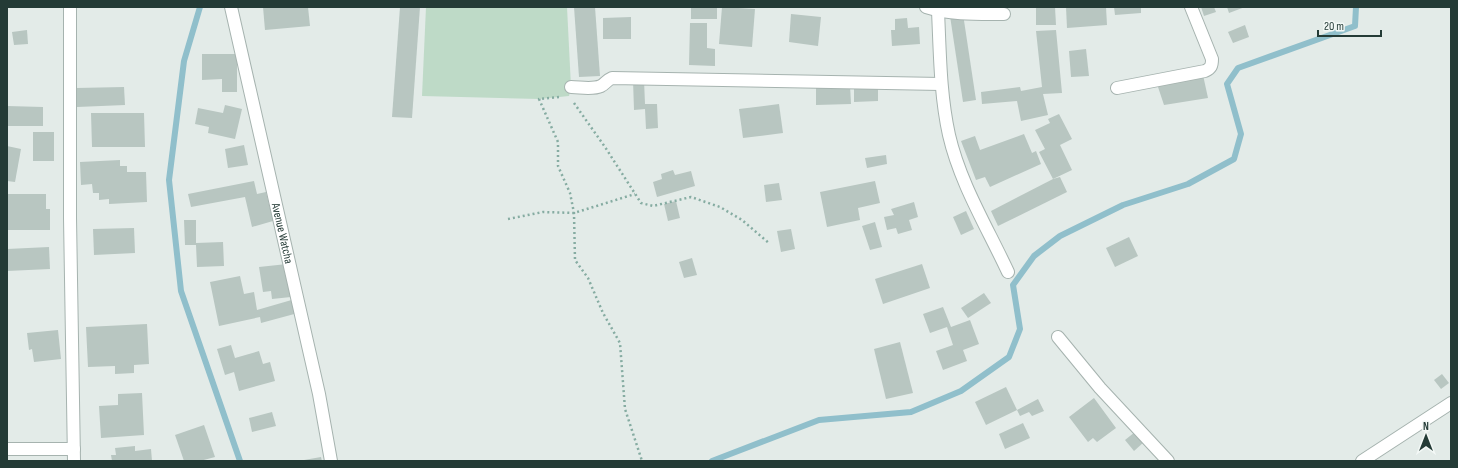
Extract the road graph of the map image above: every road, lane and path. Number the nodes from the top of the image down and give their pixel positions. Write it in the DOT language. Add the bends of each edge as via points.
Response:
graph roads {
  1 [pos="70,7"];
  2 [pos="231,7"];
  3 [pos="926,7"];
  4 [pos="1191,7"];
  5 [pos="938,11"];
  6 [pos="1004,14"];
  7 [pos="941,84"];
  8 [pos="571,87"];
  9 [pos="1118,88"];
  10 [pos="539,99"];
  11 [pos="574,103"];
  12 [pos="635,194"];
  13 [pos="574,213"];
  14 [pos="508,219"];
  15 [pos="770,244"];
  16 [pos="1008,272"];
  17 [pos="1058,337"];
  18 [pos="1451,403"];
  19 [pos="7,449"];
  20 [pos="74,455"];
  21 [pos="331,461"];
  22 [pos="642,461"];
  23 [pos="1168,461"];
  24 [pos="1362,461"];
  1 -- 20 [label="street"];
  2 -- 21 [label="street, Avenue Watcha" via="319,394"];
  3 -- 5 [label="street"];
  4 -- 9 [label="street" via="1212,59 1210,68"];
  5 -- 6 [label="street"];
  5 -- 7 [label="street"];
  7 -- 8 [label="street" via="612,78 594,88"];
  7 -- 16 [label="street" via="957,163"];
  10 -- 13 [label="path" via="558,142 558,166 570,193"];
  11 -- 12 [label="path"];
  12 -- 13 [label="path"];
  12 -- 15 [label="path" via="641,203 653,206 690,197 720,207 742,220"];
  13 -- 14 [label="path" via="543,212"];
  13 -- 22 [label="path" via="575,260 588,278 603,313 620,343 625,409"];
  17 -- 23 [label="street" via="1100,388"];
  18 -- 24 [label="street"];
  19 -- 20 [label="street"];
}
